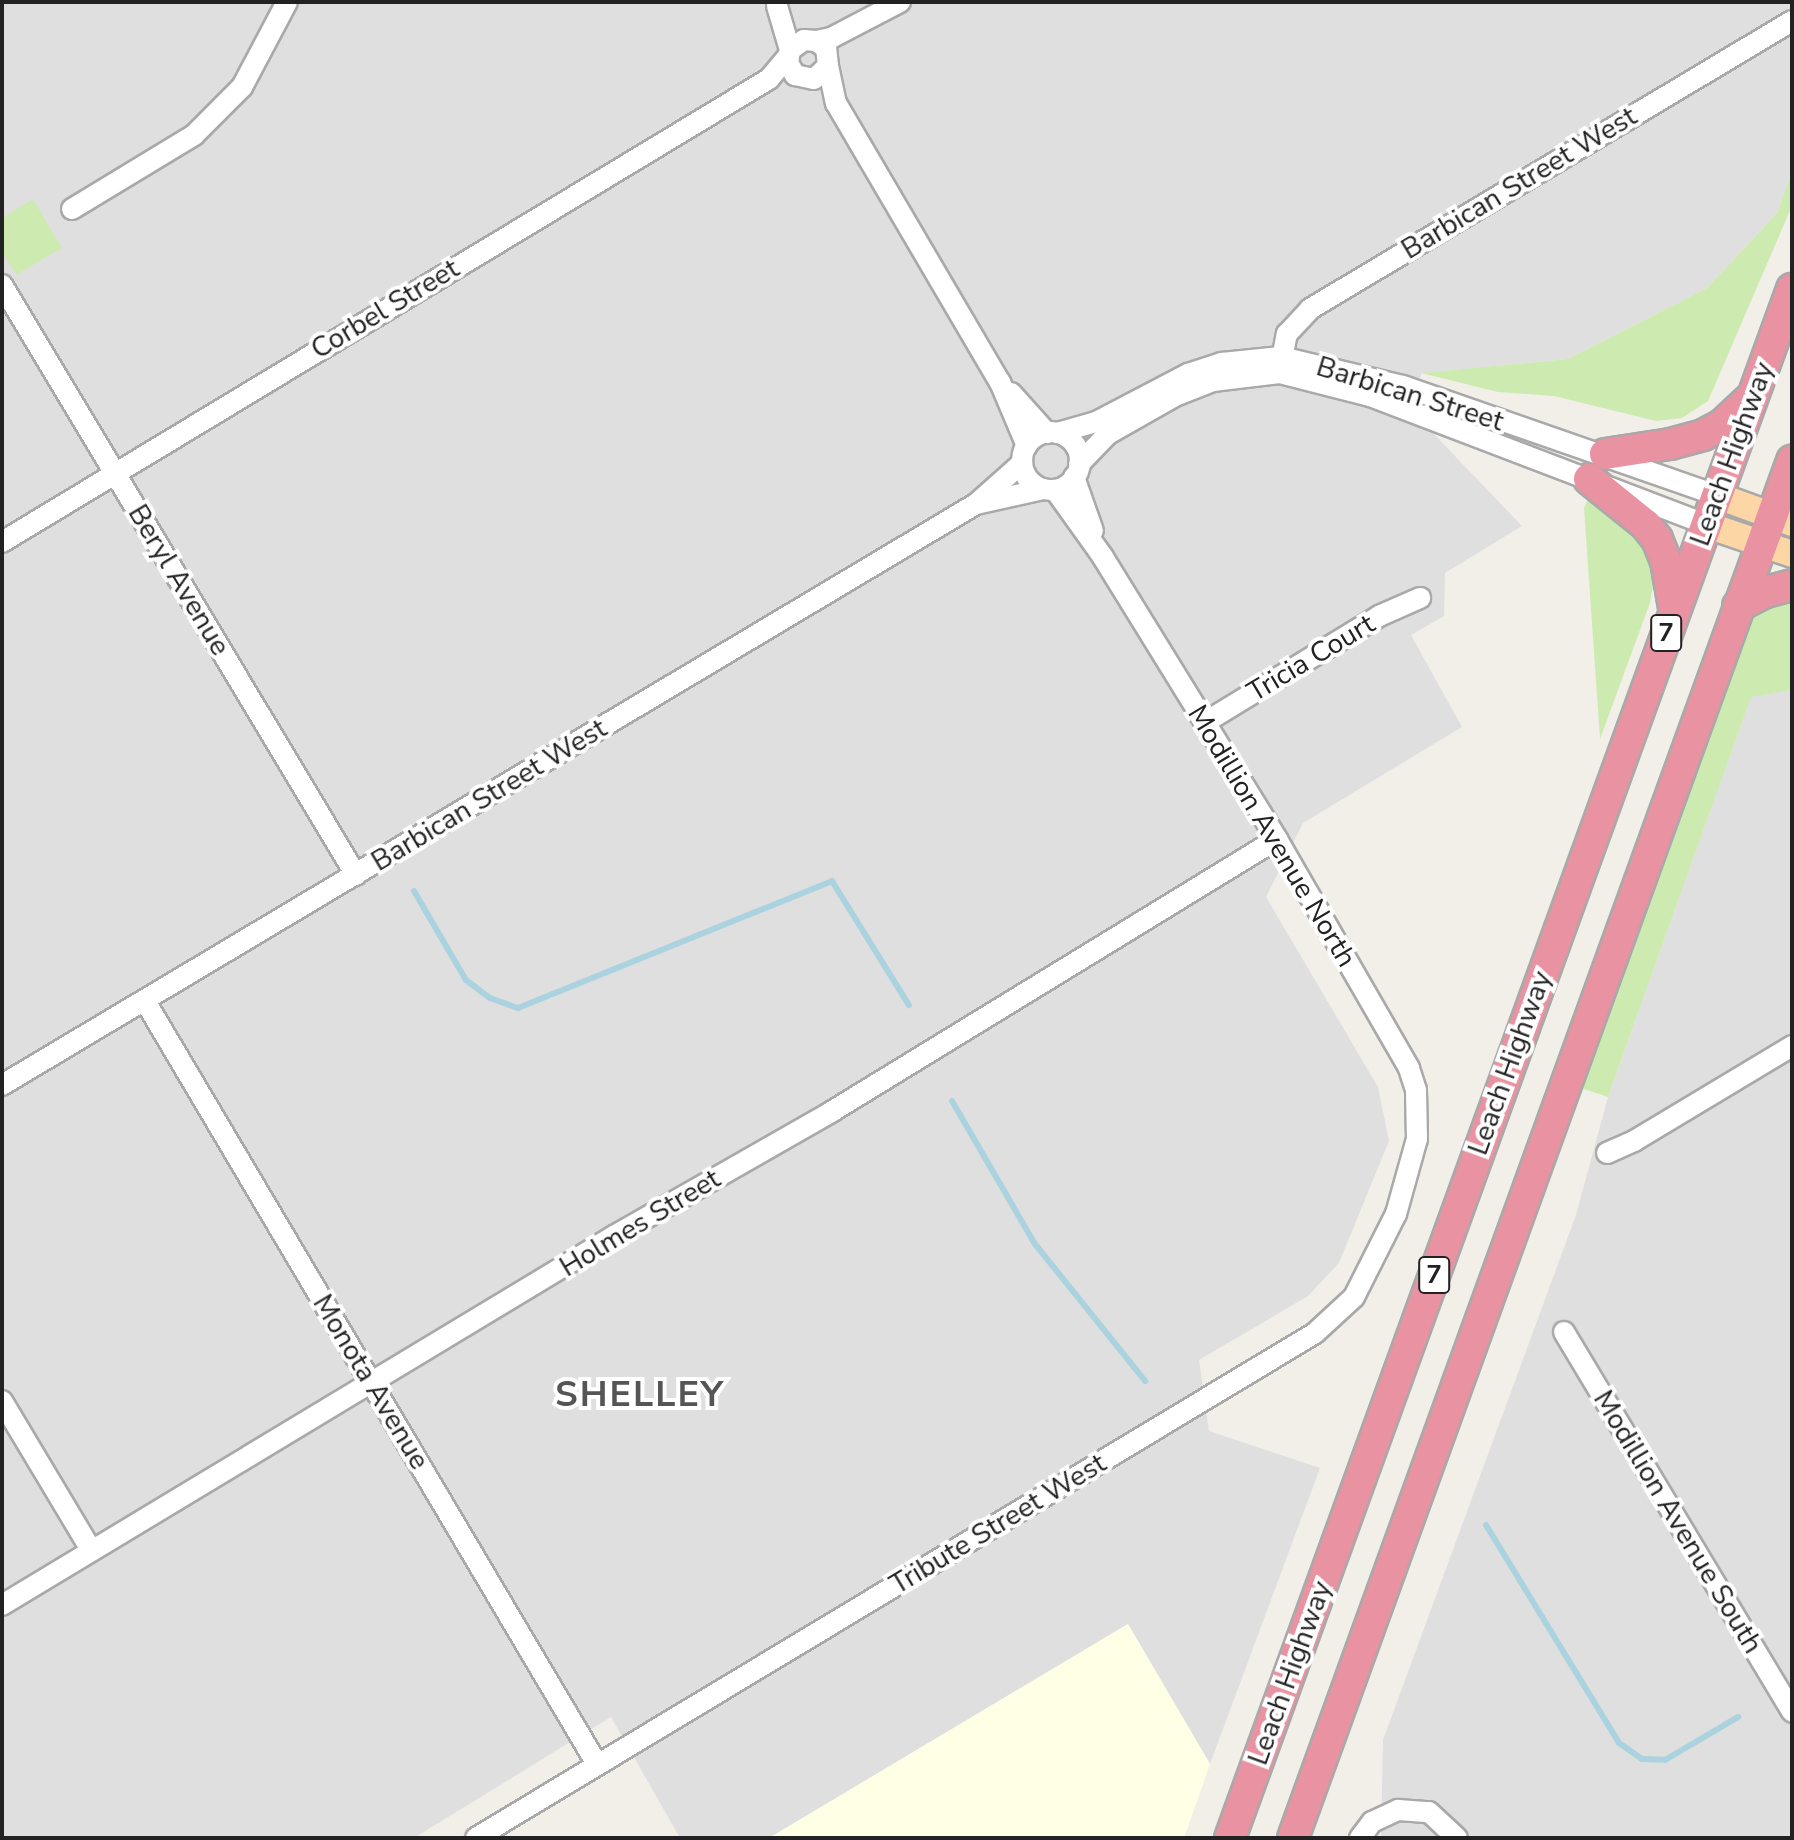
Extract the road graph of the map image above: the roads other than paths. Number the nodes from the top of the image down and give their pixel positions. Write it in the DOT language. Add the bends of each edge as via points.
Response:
graph roads {
  1 [pos="287,2"];
  2 [pos="900,2"];
  3 [pos="776,4"];
  4 [pos="877,16"];
  5 [pos="1792,21"];
  6 [pos="800,47"];
  7 [pos="828,63"];
  8 [pos="769,79"];
  9 [pos="805,79"];
  10 [pos="836,103"];
  11 [pos="72,209"];
  12 [pos="2,285"];
  13 [pos="1792,289"];
  14 [pos="1281,365"];
  15 [pos="1000,382"];
  16 [pos="1753,396"];
  17 [pos="1052,433"];
  18 [pos="1024,454"];
  19 [pos="1792,461"];
  20 [pos="1597,467"];
  21 [pos="1077,470"];
  22 [pos="116,476"];
  23 [pos="1049,489"];
  24 [pos="1718,496"];
  25 [pos="976,504"];
  26 [pos="1782,519"];
  27 [pos="1707,525"];
  28 [pos="2,542"];
  29 [pos="1761,545"];
  30 [pos="1792,554"];
  31 [pos="1103,557"];
  32 [pos="1792,585"];
  33 [pos="1420,598"];
  34 [pos="1738,606"];
  35 [pos="1675,610"];
  36 [pos="1204,723"];
  37 [pos="1277,839"];
  38 [pos="356,875"];
  39 [pos="145,1001"];
  40 [pos="1789,1054"];
  41 [pos="2,1085"];
  42 [pos="1418,1123"];
  43 [pos="1607,1153"];
  44 [pos="1564,1332"];
  45 [pos="371,1383"];
  46 [pos="2,1401"];
  47 [pos="91,1550"];
  48 [pos="2,1605"];
  49 [pos="1792,1712"];
  50 [pos="597,1764"];
  51 [pos="476,1838"];
  52 [pos="1230,1838"];
  53 [pos="1293,1838"];
  54 [pos="1360,1838"];
  55 [pos="1457,1838"];
  1 -- 11 [label="street" via="242,87 194,135"];
  2 -- 4 [label="street"];
  3 -- 6 [label="street"];
  4 -- 6 [label="street"];
  4 -- 7 [label="street"];
  5 -- 14 [label="street, Barbican Street West" via="1310,309 1287,334"];
  6 -- 7 [label="street" via="826,48"];
  6 -- 8 [label="street, Corbel Street"];
  6 -- 9 [label="street" via="791,70"];
  7 -- 9 [label="street" via="820,77"];
  7 -- 10 [label="street"];
  8 -- 9 [label="street"];
  8 -- 22 [label="street, Corbel Street" via="215,411"];
  9 -- 10 [label="street"];
  10 -- 15 [label="street"];
  12 -- 22 [label="street, Beryl Avenue"];
  13 -- 16 [label="highway, Leach Highway / 7"];
  14 -- 17 [label="street, Barbican Street" via="1222,363 1188,374 1096,422"];
  14 -- 20 [label="street, Barbican Street"];
  14 -- 20 [label="street, Barbican Street" via="1403,386"];
  14 -- 21 [label="street, Barbican Street" via="1175,396 1108,434"];
  15 -- 17 [label="street"];
  15 -- 18 [label="street"];
  16 -- 20 [label="highway" via="1712,432"];
  16 -- 24 [label="highway, Leach Highway / 7"];
  17 -- 18 [label="street, Barbican Street West"];
  17 -- 21 [label="street" via="1072,441"];
  18 -- 23 [label="street" via="1028,479"];
  18 -- 25 [label="street, Barbican Street West"];
  19 -- 26 [label="highway, Leach Highway / 7"];
  20 -- 24 [label="street, Barbican Street"];
  20 -- 27 [label="street, Barbican Street"];
  20 -- 35 [label="highway" via="1657,539"];
  21 -- 23 [label="street, Barbican Street West"];
  21 -- 31 [label="street, Modillion Avenue North"];
  22 -- 28 [label="street, Corbel Street"];
  22 -- 38 [label="street, Beryl Avenue"];
  23 -- 25 [label="street, Barbican Street West"];
  23 -- 31 [label="street, Modillion Avenue North"];
  24 -- 26 [label="main road"];
  24 -- 27 [label="highway, Leach Highway / 7"];
  25 -- 38 [label="street, Barbican Street West"];
  26 -- 29 [label="highway, Leach Highway / 7"];
  27 -- 29 [label="main road"];
  27 -- 35 [label="highway, Leach Highway / 7"];
  29 -- 30 [label="main road"];
  29 -- 34 [label="highway, Leach Highway / 7"];
  31 -- 36 [label="street, Modillion Avenue North"];
  32 -- 34 [label="highway"];
  33 -- 36 [label="street, Tricia Court" via="1379,616"];
  34 -- 53 [label="highway, Leach Highway / 7"];
  35 -- 52 [label="highway, Leach Highway / 7"];
  36 -- 37 [label="street, Modillion Avenue North"];
  37 -- 42 [label="street, Modillion Avenue North" via="1409,1068"];
  37 -- 45 [label="street, Holmes Street" via="831,1112"];
  38 -- 39 [label="street, Barbican Street West"];
  39 -- 41 [label="street, Barbican Street West"];
  39 -- 45 [label="street, Monota Avenue"];
  40 -- 43 [label="street"];
  42 -- 50 [label="street, Tribute Street West" via="1396,1214 1366,1279 1329,1324"];
  44 -- 49 [label="street, Modillion Avenue South"];
  45 -- 47 [label="street, Holmes Street"];
  45 -- 50 [label="street, Monota Avenue"];
  46 -- 47 [label="street"];
  47 -- 48 [label="street, Holmes Street"];
  50 -- 51 [label="street, Tribute Street West"];
  54 -- 55 [label="street" via="1372,1822 1398,1810 1429,1812"];
}
